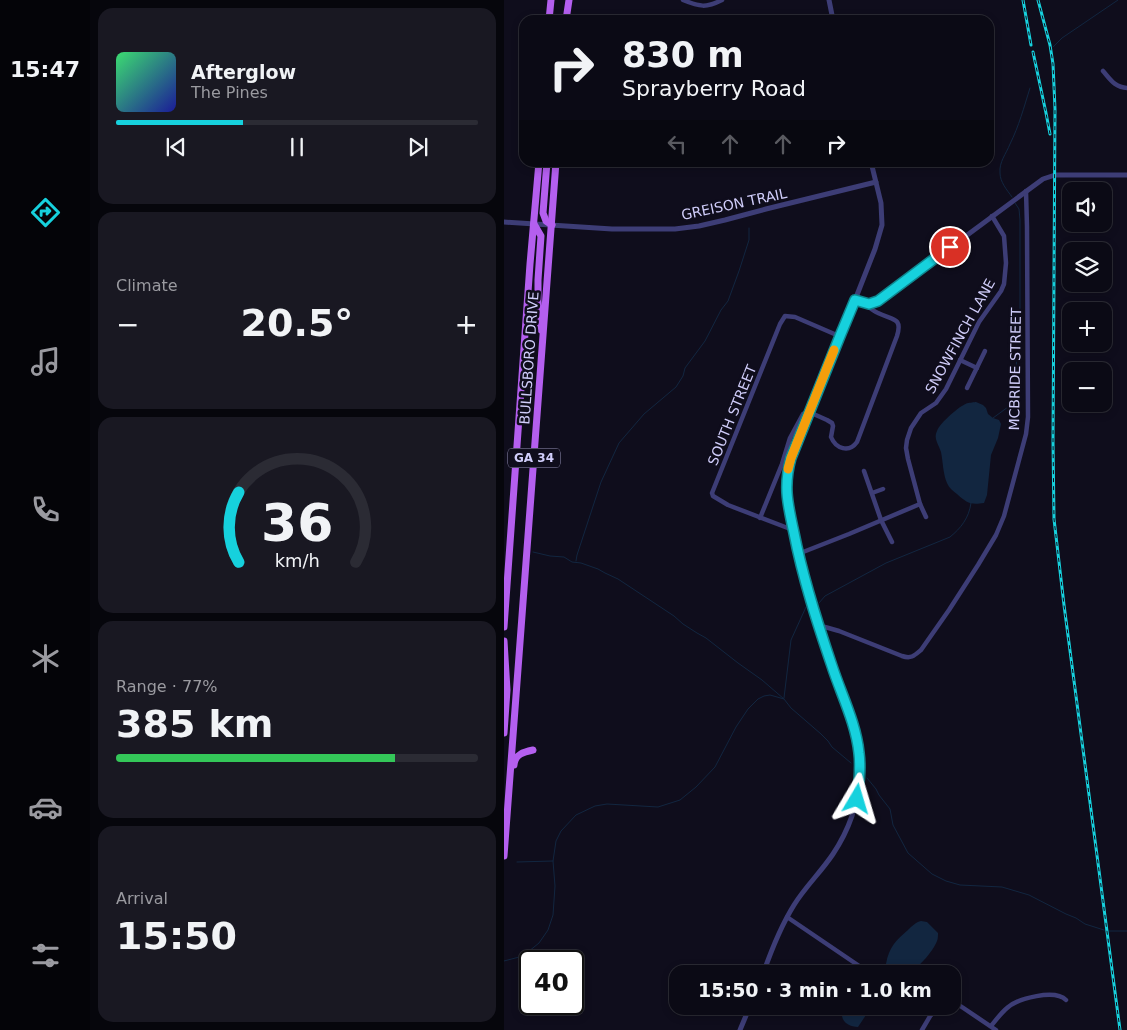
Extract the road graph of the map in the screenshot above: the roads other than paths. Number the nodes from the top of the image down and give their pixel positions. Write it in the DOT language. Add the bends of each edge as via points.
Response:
graph roads {
  1 [pos="551,0"];
  2 [pos="569,0"];
  3 [pos="683,0"];
  4 [pos="722,0"];
  5 [pos="830,0"];
  6 [pos="550,15"];
  7 [pos="567,15"];
  8 [pos="832,15"];
  9 [pos="1103,71"];
  10 [pos="1127,88"];
  11 [pos="539,167"];
  12 [pos="547,167"];
  13 [pos="556,167"];
  14 [pos="872,167"];
  15 [pos="1127,175"];
  16 [pos="876,182"];
  17 [pos="1026,191"];
  18 [pos="992,216"];
  19 [pos="504,222"];
  20 [pos="534,223"];
  21 [pos="552,225"];
  22 [pos="855,300"];
  23 [pos="864,303"];
  24 [pos="840,336"];
  25 [pos="543,346"];
  26 [pos="985,351"];
  27 [pos="960,360"];
  28 [pos="977,368"];
  29 [pos="968,388"];
  30 [pos="809,412"];
  31 [pos="864,471"];
  32 [pos="883,489"];
  33 [pos="872,493"];
  34 [pos="920,504"];
  35 [pos="926,517"];
  36 [pos="760,518"];
  37 [pos="881,520"];
  38 [pos="793,530"];
  39 [pos="892,542"];
  40 [pos="798,554"];
  41 [pos="508,574"];
  42 [pos="504,582"];
  43 [pos="504,627"];
  44 [pos="819,627"];
  45 [pos="504,640"];
  46 [pos="504,733"];
  47 [pos="508,747"];
  48 [pos="533,750"];
  49 [pos="508,790"];
  50 [pos="504,854"];
  51 [pos="787,917"];
  52 [pos="766,965"];
  53 [pos="857,965"];
  54 [pos="1066,1000"];
  55 [pos="961,1006"];
  56 [pos="746,1015"];
  57 [pos="931,1015"];
  58 [pos="991,1026"];
  59 [pos="740,1030"];
  60 [pos="922,1030"];
  61 [pos="996,1030"];
  1 -- 6 [label="main road"];
  2 -- 7 [label="main road"];
  3 -- 4 [label="street" via="700,6"];
  5 -- 8 [label="street"];
  9 -- 10 [label="street" via="1115,85"];
  11 -- 20 [label="main road, BULLSBORO DRIVE / GA 34"];
  12 -- 21 [label="main road" via="543,213"];
  13 -- 21 [label="main road, BULLSBORO DRIVE / GA 34"];
  14 -- 16 [label="street"];
  15 -- 17 [label="street" via="1056,175 1043,179"];
  16 -- 21 [label="street, GREISON TRAIL" via="699,226 612,229"];
  16 -- 22 [label="street" via="882,225"];
  17 -- 18 [label="street"];
  17 -- 44 [label="street, MCBRIDE STREET" via="1028,417 1004,516 996,535 916,655 902,656 826,626"];
  18 -- 23 [label="street" via="890,293 878,301"];
  18 -- 27 [label="street, SNOWFINCH LANE" via="1004,236 1004,284 979,322"];
  19 -- 20 [label="street, GREISON TRAIL"];
  20 -- 21 [label="street, GREISON TRAIL"];
  20 -- 25 [label="main road" via="541,236 538,301"];
  20 -- 41 [label="main road, BULLSBORO DRIVE / GA 34"];
  21 -- 25 [label="main road, BULLSBORO DRIVE / GA 34"];
  22 -- 23 [label="street"];
  22 -- 24 [label="street"];
  23 -- 30 [label="street" via="899,325 857,442 845,449 835,444 831,437 832,423"];
  24 -- 30 [label="street"];
  24 -- 36 [label="street, SOUTH STREET" via="795,317 785,316 780,324 712,493 716,499"];
  25 -- 47 [label="main road, BULLSBORO DRIVE / GA 34"];
  26 -- 28 [label="street"];
  27 -- 28 [label="street"];
  27 -- 34 [label="street, SNOWFINCH LANE" via="941,398 921,413 907,440 908,459"];
  28 -- 29 [label="street"];
  30 -- 36 [label="street" via="803,414 790,438"];
  30 -- 38 [label="street" via="787,474 787,504"];
  31 -- 33 [label="street"];
  32 -- 33 [label="street"];
  33 -- 37 [label="street"];
  34 -- 35 [label="street, SNOWFINCH LANE"];
  34 -- 37 [label="street"];
  36 -- 38 [label="street, SOUTH STREET"];
  37 -- 39 [label="street"];
  37 -- 40 [label="street"];
  38 -- 40 [label="street"];
  40 -- 44 [label="street"];
  41 -- 42 [label="street"];
  41 -- 43 [label="main road, BULLSBORO DRIVE / GA 34"];
  44 -- 51 [label="street" via="855,732 860,774 857,799 847,831"];
  45 -- 46 [label="main road" via="507,690"];
  47 -- 49 [label="main road, BULLSBORO DRIVE / GA 34"];
  48 -- 49 [label="main road" via="519,755 514,761"];
  49 -- 50 [label="main road, BULLSBORO DRIVE / GA 34"];
  51 -- 52 [label="street"];
  51 -- 53 [label="street"];
  54 -- 58 [label="street" via="1063,996 1054,995 1019,1000"];
  55 -- 58 [label="street"];
  56 -- 59 [label="street"];
  57 -- 60 [label="street"];
  58 -- 61 [label="street"];
}
